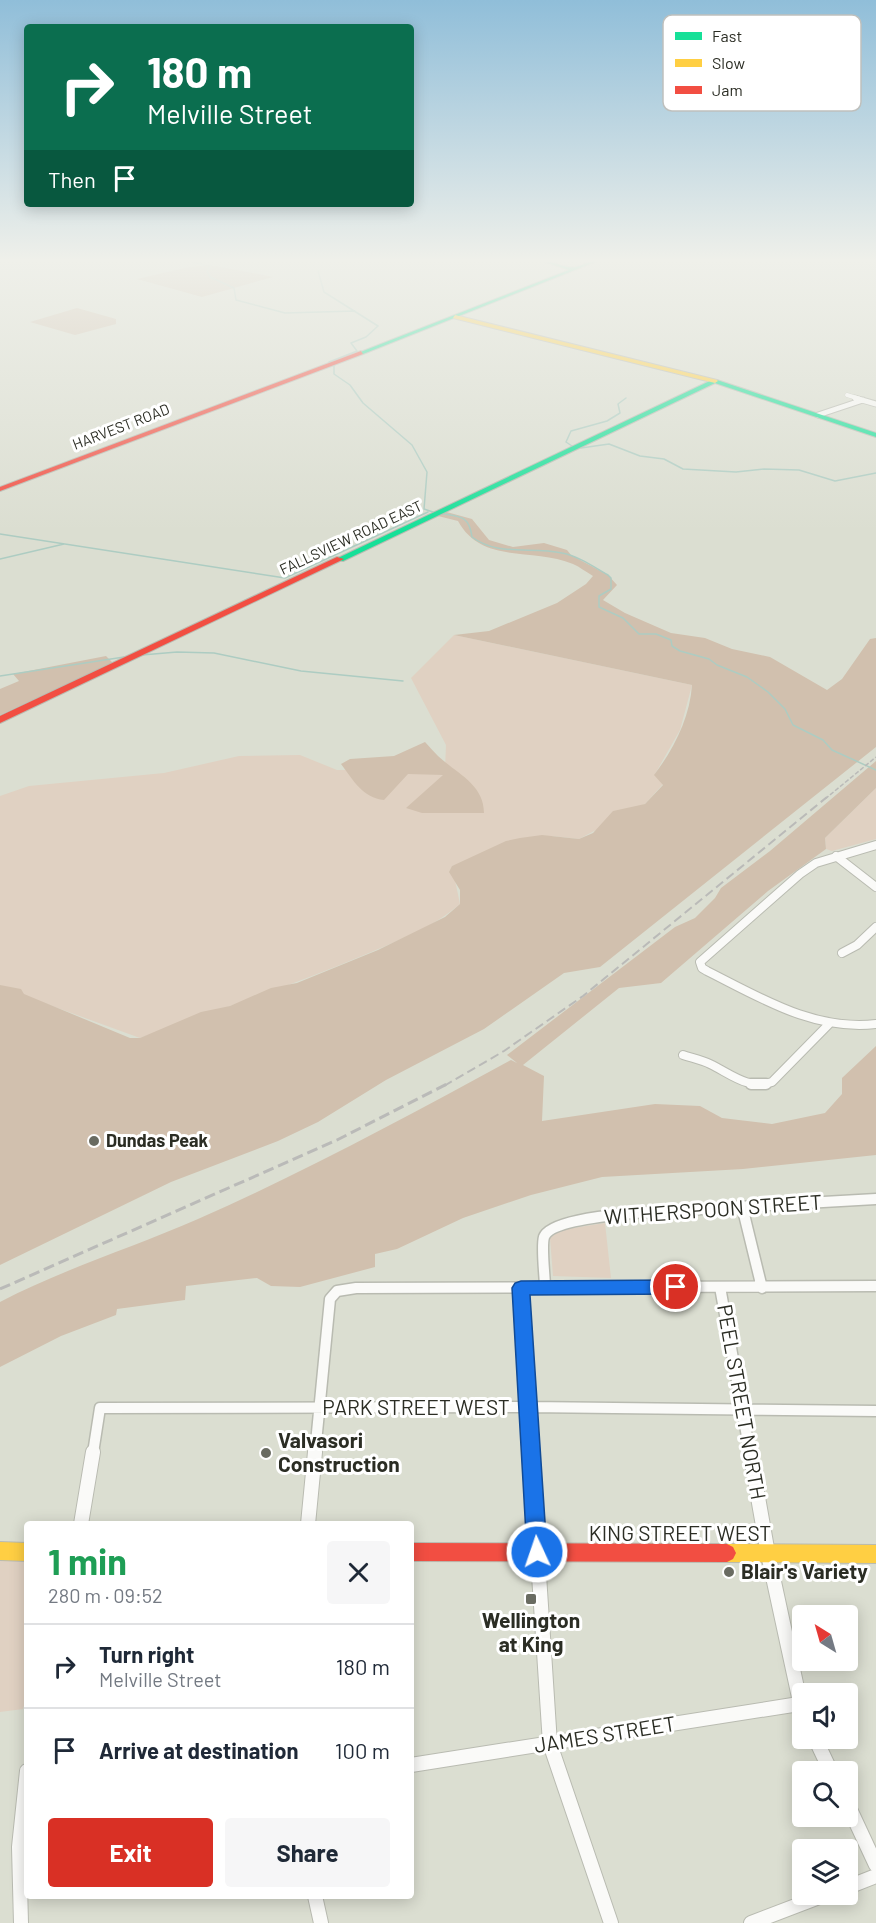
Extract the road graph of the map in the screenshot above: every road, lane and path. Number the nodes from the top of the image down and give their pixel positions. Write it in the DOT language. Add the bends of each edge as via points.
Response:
graph roads {
  1 [pos="363,352"];
  2 [pos="596,352"];
  3 [pos="714,381"];
  4 [pos="847,395"];
  5 [pos="863,400"];
  6 [pos="876,404"];
  7 [pos="818,415"];
  8 [pos="876,435"];
  9 [pos="0,489"];
  10 [pos="0,720"];
  11 [pos="876,845"];
  12 [pos="836,856"];
  13 [pos="876,887"];
  14 [pos="876,927"];
  15 [pos="842,953"];
  16 [pos="829,1024"];
  17 [pos="876,1024"];
  18 [pos="683,1055"];
  19 [pos="876,1199"];
  20 [pos="742,1206"];
  21 [pos="876,1286"];
  22 [pos="720,1287"];
  23 [pos="521,1288"];
  24 [pos="544,1288"];
  25 [pos="762,1288"];
  26 [pos="529,1407"];
  27 [pos="319,1408"];
  28 [pos="743,1410"];
  29 [pos="876,1411"];
  30 [pos="81,1521"];
  31 [pos="308,1521"];
  32 [pos="0,1551"];
  33 [pos="24,1551"];
  34 [pos="414,1552"];
  35 [pos="537,1552"];
  36 [pos="768,1554"];
  37 [pos="876,1554"];
  38 [pos="796,1683"];
  39 [pos="792,1708"];
  40 [pos="550,1744"];
  41 [pos="414,1765"];
  42 [pos="24,1789"];
  43 [pos="858,1826"];
  44 [pos="24,1831"];
  45 [pos="876,1865"];
  46 [pos="876,1876"];
  47 [pos="858,1883"];
  48 [pos="316,1899"];
  49 [pos="799,1905"];
  50 [pos="21,1923"];
  51 [pos="321,1923"];
  52 [pos="610,1923"];
  53 [pos="752,1923"];
  1 -- 9 [label="street, HARVEST ROAD"];
  2 -- 3 [label="street"];
  3 -- 7 [label="street"];
  3 -- 10 [label="street, FALLSVIEW ROAD EAST"];
  4 -- 5 [label="street"];
  5 -- 6 [label="street"];
  5 -- 7 [label="street"];
  7 -- 8 [label="street"];
  11 -- 12 [label="street"];
  12 -- 13 [label="street"];
  12 -- 16 [label="street" via="800,874 700,962 707,971 796,1014"];
  14 -- 15 [label="street"];
  16 -- 17 [label="street"];
  16 -- 18 [label="street" via="764,1086 748,1084"];
  19 -- 20 [label="street, WITHERSPOON STREET"];
  20 -- 24 [label="street, WITHERSPOON STREET" via="632,1213 551,1228 544,1237"];
  20 -- 25 [label="street"];
  21 -- 25 [label="street"];
  22 -- 24 [label="street"];
  22 -- 25 [label="street"];
  22 -- 28 [label="street, PEEL STREET NORTH"];
  23 -- 24 [label="street"];
  23 -- 26 [label="street"];
  23 -- 27 [label="street" via="337,1291 330,1299"];
  26 -- 27 [label="street, PARK STREET WEST"];
  26 -- 28 [label="street, PARK STREET WEST"];
  26 -- 35 [label="street"];
  27 -- 30 [label="street, PARK STREET WEST" via="100,1408"];
  27 -- 31 [label="street"];
  28 -- 29 [label="street, PARK STREET WEST"];
  28 -- 36 [label="street, PEEL STREET NORTH"];
  32 -- 33 [label="street"];
  34 -- 35 [label="street, KING STREET WEST"];
  35 -- 36 [label="street, KING STREET WEST"];
  35 -- 40 [label="street"];
  36 -- 37 [label="street, KING STREET WEST"];
  36 -- 38 [label="street, PEEL STREET NORTH"];
  39 -- 40 [label="street, JAMES STREET"];
  40 -- 41 [label="street, JAMES STREET"];
  40 -- 52 [label="street"];
  42 -- 44 [label="street" via="20,1813"];
  43 -- 45 [label="street"];
  44 -- 50 [label="street" via="18,1866"];
  46 -- 47 [label="street"];
  48 -- 51 [label="street"];
  49 -- 53 [label="street"];
}
